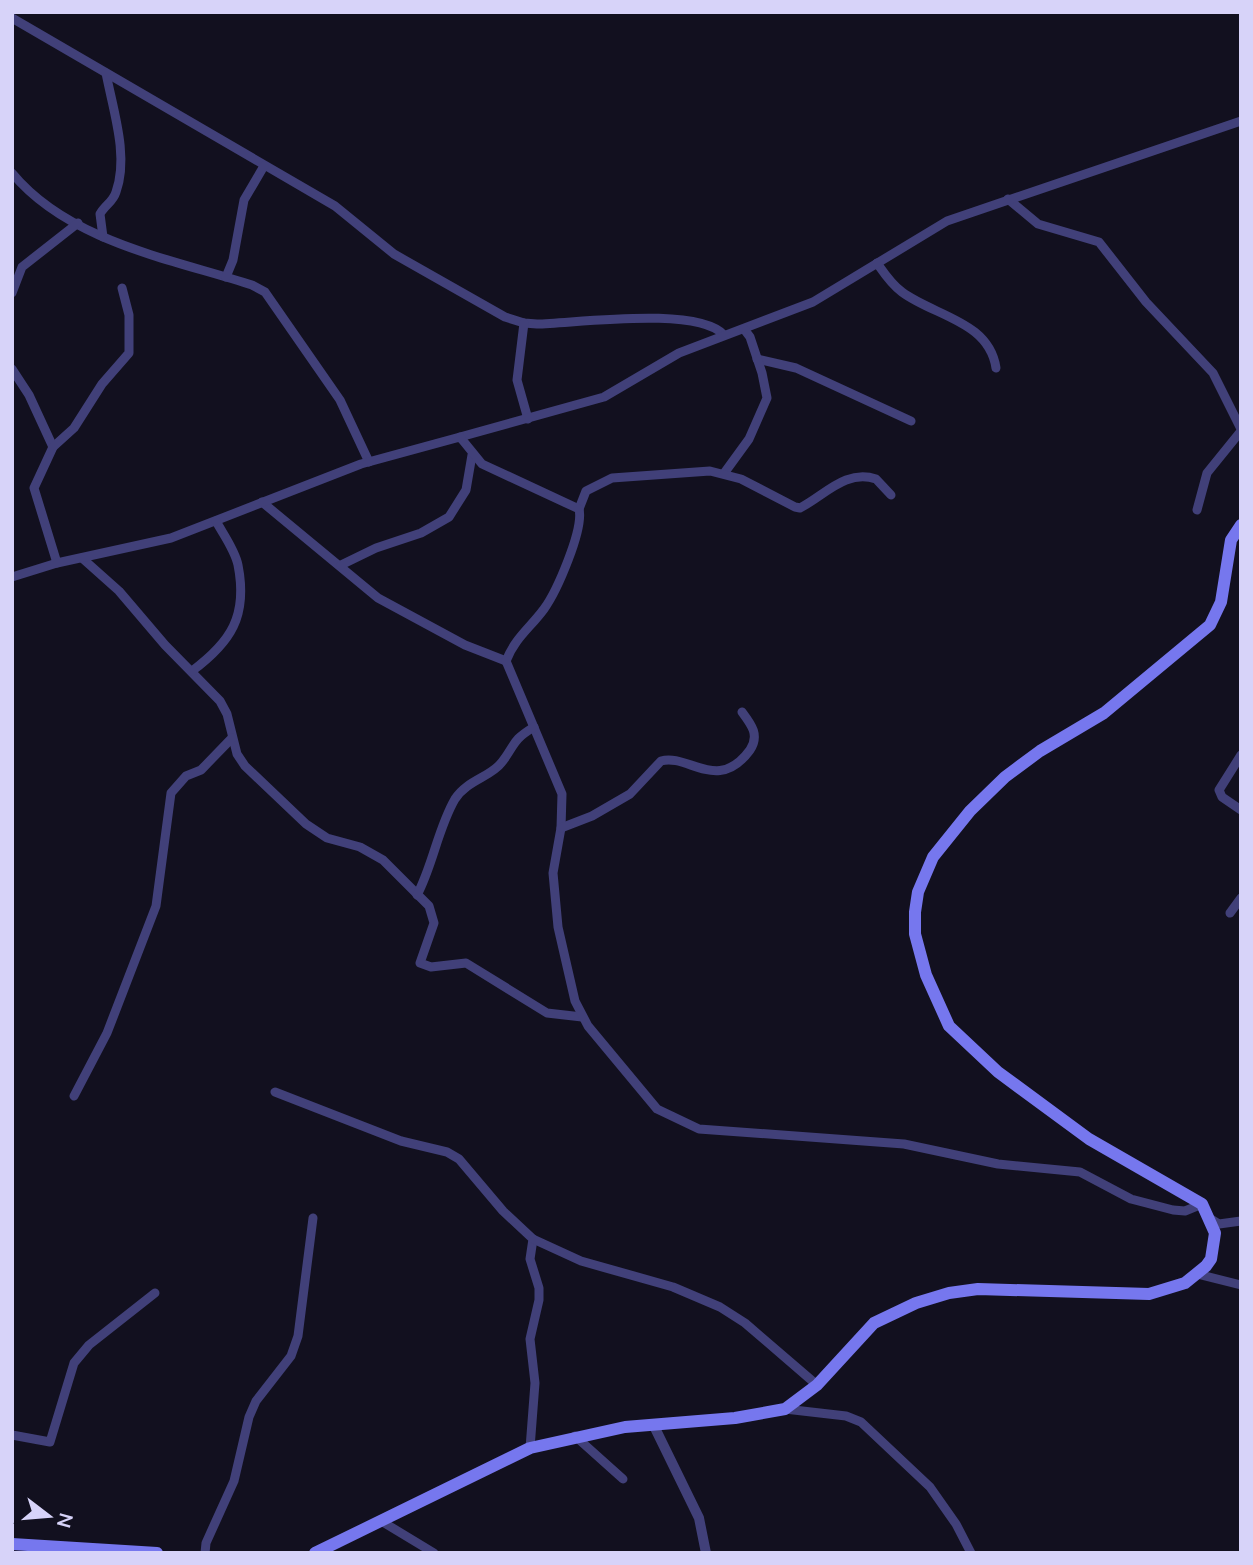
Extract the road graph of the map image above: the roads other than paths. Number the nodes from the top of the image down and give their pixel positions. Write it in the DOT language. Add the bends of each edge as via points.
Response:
graph roads {
  1 [pos="12,18"];
  2 [pos="106,73"];
  3 [pos="1241,121"];
  4 [pos="264,166"];
  5 [pos="12,173"];
  6 [pos="1007,199"];
  7 [pos="78,223"];
  8 [pos="103,237"];
  9 [pos="877,262"];
  10 [pos="226,277"];
  11 [pos="122,288"];
  12 [pos="12,293"];
  13 [pos="524,323"];
  14 [pos="744,329"];
  15 [pos="724,335"];
  16 [pos="757,359"];
  17 [pos="996,368"];
  18 [pos="12,369"];
  19 [pos="528,419"];
  20 [pos="911,421"];
  21 [pos="1241,430"];
  22 [pos="460,437"];
  23 [pos="53,447"];
  24 [pos="472,455"];
  25 [pos="369,462"];
  26 [pos="724,472"];
  27 [pos="891,495"];
  28 [pos="262,502"];
  29 [pos="579,509"];
  30 [pos="1197,510"];
  31 [pos="216,521"];
  32 [pos="1241,526"];
  33 [pos="82,558"];
  34 [pos="57,564"];
  35 [pos="341,565"];
  36 [pos="12,577"];
  37 [pos="506,661"];
  38 [pos="192,671"];
  39 [pos="742,712"];
  40 [pos="534,727"];
  41 [pos="232,738"];
  42 [pos="1241,755"];
  43 [pos="1241,810"];
  44 [pos="561,828"];
  45 [pos="417,895"];
  46 [pos="1241,898"];
  47 [pos="1230,913"];
  48 [pos="582,1017"];
  49 [pos="275,1092"];
  50 [pos="74,1096"];
  51 [pos="1202,1205"];
  52 [pos="313,1218"];
  53 [pos="1211,1219"];
  54 [pos="1241,1221"];
  55 [pos="533,1239"];
  56 [pos="1197,1274"];
  57 [pos="1241,1285"];
  58 [pos="155,1293"];
  59 [pos="817,1385"];
  60 [pos="785,1409"];
  61 [pos="654,1426"];
  62 [pos="12,1435"];
  63 [pos="575,1436"];
  64 [pos="530,1448"];
  65 [pos="623,1479"];
  66 [pos="381,1521"];
  67 [pos="12,1544"];
  68 [pos="157,1553"];
  69 [pos="205,1553"];
  70 [pos="315,1553"];
  71 [pos="434,1553"];
  72 [pos="706,1553"];
  73 [pos="971,1553"];
  1 -- 2 [label="street"];
  2 -- 4 [label="street"];
  2 -- 8 [label="street" via="120,148 117,190 100,214"];
  3 -- 6 [label="street"];
  4 -- 10 [label="street" via="244,200"];
  4 -- 13 [label="street" via="335,206 394,254 451,289"];
  5 -- 7 [label="street" via="27,191"];
  6 -- 9 [label="street" via="947,221"];
  6 -- 21 [label="street" via="1038,224 1099,242 1146,302 1213,373"];
  7 -- 8 [label="street"];
  7 -- 12 [label="street" via="23,267"];
  8 -- 10 [label="street" via="154,258"];
  9 -- 14 [label="street" via="813,302"];
  9 -- 17 [label="street" via="902,292 976,331 995,357"];
  10 -- 25 [label="street" via="252,285 274,302 340,401"];
  11 -- 23 [label="street" via="129,315 130,354 102,384 74,428"];
  13 -- 15 [label="street" via="661,316 716,328"];
  13 -- 19 [label="street" via="517,380"];
  14 -- 15 [label="street"];
  14 -- 16 [label="street"];
  15 -- 19 [label="street" via="667,359 604,397"];
  16 -- 20 [label="street" via="796,368"];
  16 -- 26 [label="street" via="767,390 765,409 738,457"];
  18 -- 23 [label="street"];
  19 -- 22 [label="street"];
  21 -- 30 [label="street" via="1207,473"];
  22 -- 24 [label="street"];
  22 -- 25 [label="street"];
  23 -- 34 [label="street" via="34,488"];
  24 -- 29 [label="street" via="491,469"];
  24 -- 35 [label="street" via="466,490 449,517"];
  25 -- 28 [label="street"];
  26 -- 27 [label="street" via="795,507 851,478 876,479"];
  26 -- 29 [label="street" via="612,478 586,491"];
  28 -- 31 [label="street"];
  28 -- 35 [label="street"];
  29 -- 37 [label="street" via="580,523 551,596 517,637"];
  31 -- 33 [label="street" via="152,544"];
  31 -- 38 [label="street" via="238,562 236,624 218,651"];
  32 -- 51 [label="main road" via="1231,540 1221,602 1210,625 1104,713 1005,777 970,811 933,857 915,912 920,955 937,1004 949,1026 971,1049 1089,1139"];
  33 -- 34 [label="street"];
  33 -- 38 [label="street"];
  34 -- 36 [label="street"];
  35 -- 37 [label="street" via="378,598 465,645"];
  37 -- 40 [label="street"];
  38 -- 41 [label="street" via="228,714"];
  39 -- 44 [label="street" via="755,733 754,744 744,758 709,771 675,759 661,761 630,794"];
  40 -- 44 [label="street" via="562,794"];
  40 -- 45 [label="street" via="515,739 501,763 467,785 456,799"];
  41 -- 45 [label="street" via="244,766 306,824 327,838 360,847 383,860"];
  41 -- 50 [label="street" via="171,793 156,906 107,1033"];
  42 -- 43 [label="street" via="1219,790"];
  44 -- 48 [label="street" via="553,862 558,927"];
  45 -- 48 [label="street" via="433,912 430,939 421,959 425,967 466,962 547,1013"];
  46 -- 47 [label="street"];
  48 -- 51 [label="street" via="657,1108 699,1129 904,1144 998,1164 1080,1172 1131,1199 1173,1210"];
  49 -- 55 [label="street" via="401,1141 447,1152"];
  51 -- 53 [label="main road"];
  52 -- 69 [label="street" via="298,1336 290,1356 256,1401 234,1481"];
  53 -- 54 [label="street" via="1219,1224"];
  53 -- 56 [label="main road" via="1215,1242 1211,1259"];
  55 -- 59 [label="street" via="581,1261 673,1287 720,1307"];
  55 -- 64 [label="street" via="530,1259 539,1300 530,1339 535,1383"];
  56 -- 57 [label="street"];
  56 -- 59 [label="main road" via="1166,1291 1149,1294 978,1290 926,1299 874,1323"];
  58 -- 62 [label="street" via="89,1345 74,1363 50,1442"];
  59 -- 60 [label="main road"];
  60 -- 61 [label="main road"];
  60 -- 73 [label="street" via="861,1422 930,1488"];
  61 -- 63 [label="main road"];
  61 -- 72 [label="street" via="699,1518"];
  63 -- 64 [label="main road"];
  63 -- 65 [label="street"];
  64 -- 66 [label="main road"];
  66 -- 70 [label="main road"];
  66 -- 71 [label="street"];
  67 -- 68 [label="main road"];
}
